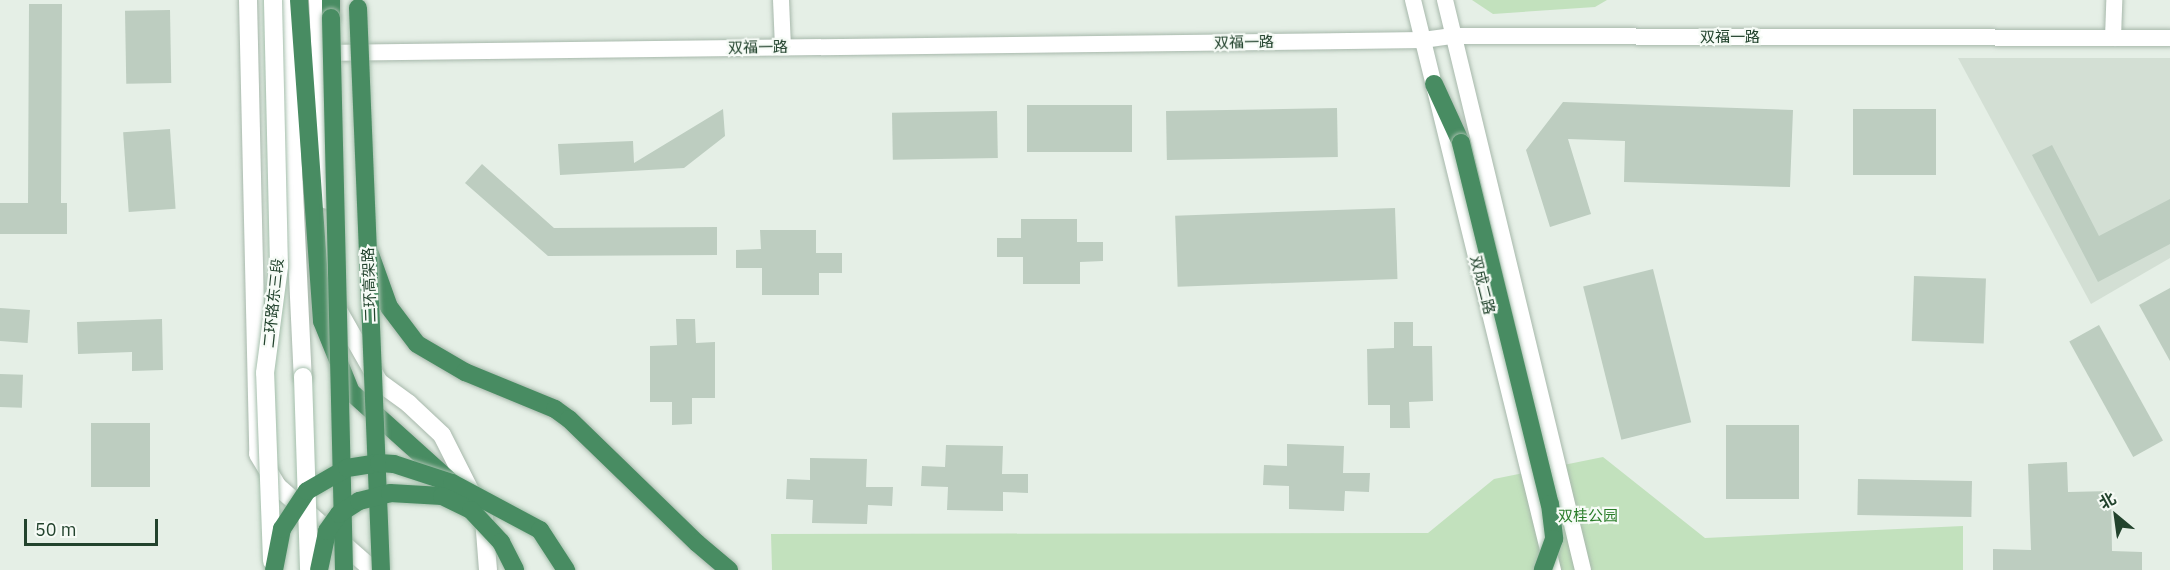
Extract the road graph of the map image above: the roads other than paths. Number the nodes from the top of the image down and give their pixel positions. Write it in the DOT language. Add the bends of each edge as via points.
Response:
graph roads {
  1 [pos="248,0"];
  2 [pos="273,0"];
  3 [pos="287,0"];
  4 [pos="299,0"];
  5 [pos="318,0"];
  6 [pos="330,0"];
  7 [pos="357,0"];
  8 [pos="781,0"];
  9 [pos="1413,0"];
  10 [pos="1444,0"];
  11 [pos="2114,0"];
  12 [pos="1453,36"];
  13 [pos="2114,38"];
  14 [pos="2170,38"];
  15 [pos="1423,40"];
  16 [pos="783,47"];
  17 [pos="318,53"];
  18 [pos="1434,84"];
  19 [pos="368,245"];
  20 [pos="452,483"];
  21 [pos="273,570"];
  22 [pos="309,570"];
  23 [pos="319,570"];
  24 [pos="344,570"];
  25 [pos="373,570"];
  26 [pos="381,570"];
  27 [pos="488,570"];
  28 [pos="515,570"];
  29 [pos="566,570"];
  30 [pos="729,570"];
  31 [pos="1543,570"];
  32 [pos="1553,570"];
  33 [pos="1583,570"];
  1 -- 25 [label="street" via="258,454 277,486"];
  2 -- 21 [label="street, 二环路东三段, bridge" via="279,266 265,373"];
  3 -- 22 [label="street, 二环路东三段, bridge"];
  4 -- 20 [label="highway, bridge" via="322,321 351,392"];
  5 -- 17 [label="street"];
  6 -- 24 [label="highway, 二环高架路, bridge"];
  7 -- 19 [label="highway, 二环高架路, bridge"];
  8 -- 16 [label="street"];
  9 -- 15 [label="street, 双成二路"];
  10 -- 12 [label="street, 双成二路"];
  11 -- 13 [label="street"];
  12 -- 13 [label="street, 双福一路"];
  12 -- 15 [label="street, 双福一路"];
  12 -- 33 [label="street, 双成二路"];
  13 -- 14 [label="street, 双福一路"];
  15 -- 16 [label="street, 双福一路"];
  15 -- 18 [label="street, 双成二路"];
  16 -- 17 [label="street, 双福一路"];
  17 -- 27 [label="street" via="335,304 379,382 442,435 484,518"];
  18 -- 31 [label="highway, bridge" via="1461,143 1550,504 1554,539"];
  18 -- 32 [label="street, 双成二路"];
  19 -- 26 [label="highway, 二环高架路, bridge"];
  19 -- 30 [label="highway" via="389,307 417,344 465,372 555,409 569,419"];
  20 -- 21 [label="highway, bridge" via="394,464 347,468 307,491 282,529"];
  20 -- 29 [label="highway, bridge" via="540,530"];
  23 -- 28 [label="highway, bridge" via="327,531 339,514 359,501 390,493 442,496 471,510 501,542"];
}
